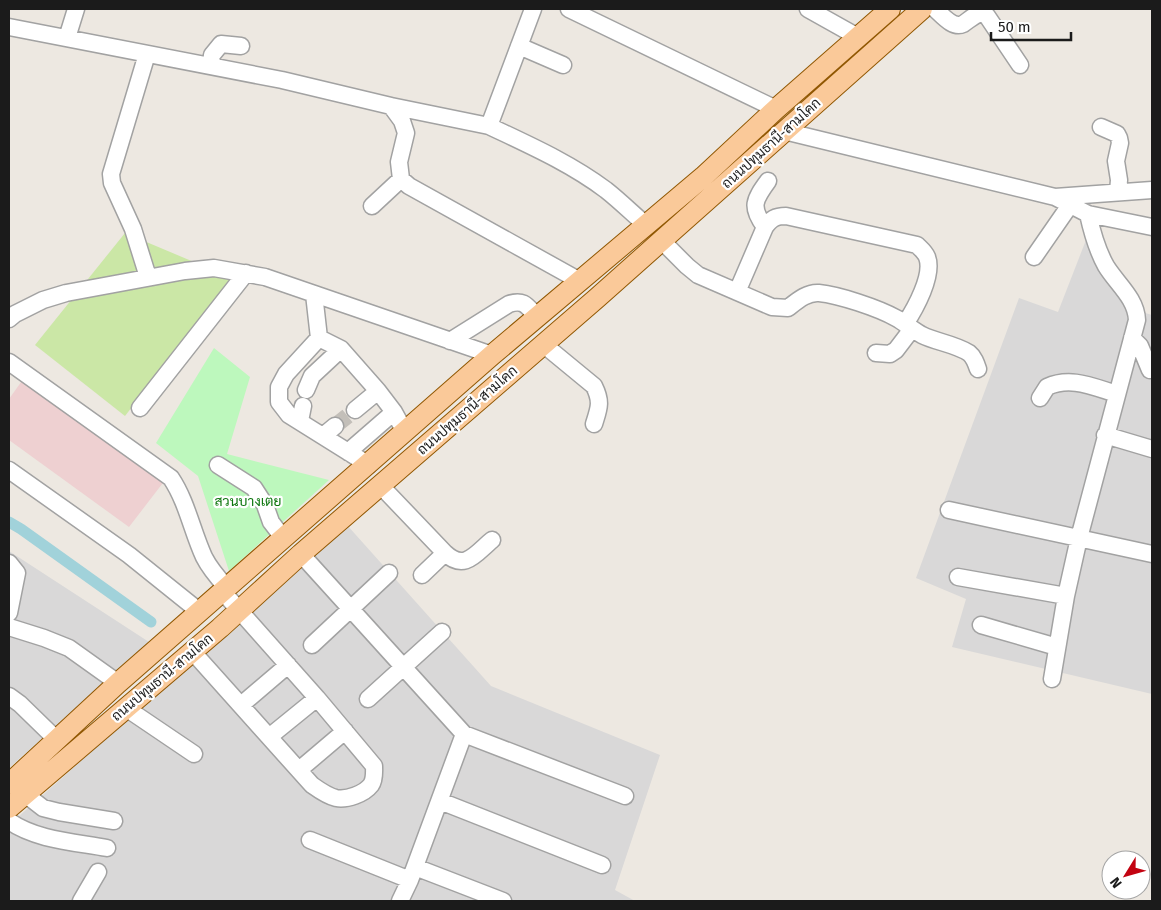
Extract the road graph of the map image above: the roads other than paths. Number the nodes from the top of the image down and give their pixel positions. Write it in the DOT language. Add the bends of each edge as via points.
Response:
graph roads {
  1 [pos="76,9"];
  2 [pos="533,9"];
  3 [pos="569,9"];
  4 [pos="808,9"];
  5 [pos="890,9"];
  6 [pos="922,9"];
  7 [pos="935,9"];
  8 [pos="9,27"];
  9 [pos="858,37"];
  10 [pos="67,38"];
  11 [pos="241,46"];
  12 [pos="519,46"];
  13 [pos="148,54"];
  14 [pos="563,65"];
  15 [pos="1020,65"];
  16 [pos="211,66"];
  17 [pos="392,106"];
  18 [pos="776,109"];
  19 [pos="489,126"];
  20 [pos="1101,127"];
  21 [pos="784,132"];
  22 [pos="401,180"];
  23 [pos="768,182"];
  24 [pos="1152,190"];
  25 [pos="1118,192"];
  26 [pos="1063,201"];
  27 [pos="372,206"];
  28 [pos="1088,214"];
  29 [pos="646,225"];
  30 [pos="765,227"];
  31 [pos="1152,227"];
  32 [pos="662,241"];
  33 [pos="1034,257"];
  34 [pos="246,273"];
  35 [pos="148,277"];
  36 [pos="580,281"];
  37 [pos="737,292"];
  38 [pos="314,294"];
  39 [pos="538,317"];
  40 [pos="9,319"];
  41 [pos="909,326"];
  42 [pos="319,338"];
  43 [pos="1132,338"];
  44 [pos="450,341"];
  45 [pos="543,344"];
  46 [pos="341,349"];
  47 [pos="876,353"];
  48 [pos="492,355"];
  49 [pos="9,362"];
  50 [pos="1125,364"];
  51 [pos="978,369"];
  52 [pos="1151,370"];
  53 [pos="306,390"];
  54 [pos="378,391"];
  55 [pos="1117,394"];
  56 [pos="1040,398"];
  57 [pos="140,408"];
  58 [pos="355,410"];
  59 [pos="394,412"];
  60 [pos="594,424"];
  61 [pos="406,432"];
  62 [pos="1105,435"];
  63 [pos="1152,449"];
  64 [pos="348,452"];
  65 [pos="218,465"];
  66 [pos="369,465"];
  67 [pos="9,470"];
  68 [pos="380,485"];
  69 [pos="949,510"];
  70 [pos="1079,538"];
  71 [pos="284,539"];
  72 [pos="492,540"];
  73 [pos="445,553"];
  74 [pos="301,554"];
  75 [pos="1152,554"];
  76 [pos="9,563"];
  77 [pos="390,573"];
  78 [pos="422,575"];
  79 [pos="958,577"];
  80 [pos="225,590"];
  81 [pos="1066,596"];
  82 [pos="351,609"];
  83 [pos="239,610"];
  84 [pos="200,612"];
  85 [pos="9,613"];
  86 [pos="981,625"];
  87 [pos="9,627"];
  88 [pos="442,632"];
  89 [pos="312,645"];
  90 [pos="1057,647"];
  91 [pos="192,651"];
  92 [pos="288,665"];
  93 [pos="404,666"];
  94 [pos="1052,679"];
  95 [pos="118,683"];
  96 [pos="9,696"];
  97 [pos="317,698"];
  98 [pos="368,699"];
  99 [pos="241,705"];
  100 [pos="126,708"];
  101 [pos="345,731"];
  102 [pos="464,734"];
  103 [pos="269,737"];
  104 [pos="57,740"];
  105 [pos="194,754"];
  106 [pos="299,770"];
  107 [pos="17,789"];
  108 [pos="625,796"];
  109 [pos="440,801"];
  110 [pos="9,808"];
  111 [pos="9,821"];
  112 [pos="114,821"];
  113 [pos="310,840"];
  114 [pos="107,848"];
  115 [pos="602,866"];
  116 [pos="98,872"];
  117 [pos="412,874"];
  118 [pos="81,901"];
  119 [pos="400,901"];
  120 [pos="503,901"];
  1 -- 10 [label="street"];
  2 -- 12 [label="street"];
  3 -- 18 [label="street"];
  4 -- 9 [label="street"];
  5 -- 9 [label="main road, ถนนปทุมธานี-สามโคก"];
  6 -- 21 [label="main road, ถนนปทุมธานี-สามโคก"];
  7 -- 15 [label="street" via="957,25 981,13 987,16"];
  8 -- 10 [label="street"];
  9 -- 18 [label="main road, ถนนปทุมธานี-สามโคก"];
  10 -- 13 [label="street"];
  11 -- 16 [label="street" via="221,44 212,55"];
  12 -- 14 [label="street"];
  12 -- 19 [label="street"];
  13 -- 16 [label="street"];
  13 -- 35 [label="street" via="110,174 133,229"];
  16 -- 17 [label="street"];
  17 -- 19 [label="street"];
  17 -- 22 [label="street" via="406,133 399,162"];
  18 -- 29 [label="main road, ถนนปทุมธานี-สามโคก"];
  19 -- 29 [label="street" via="579,172 606,190"];
  20 -- 25 [label="street" via="1119,138 1116,161"];
  21 -- 26 [label="street"];
  21 -- 32 [label="main road, ถนนปทุมธานี-สามโคก"];
  22 -- 27 [label="street"];
  22 -- 36 [label="street"];
  23 -- 30 [label="street" via="755,201 754,210"];
  24 -- 25 [label="street"];
  25 -- 26 [label="street"];
  26 -- 28 [label="street"];
  26 -- 33 [label="street"];
  28 -- 31 [label="street"];
  28 -- 43 [label="street" via="1105,265 1136,310"];
  29 -- 36 [label="main road, ถนนปทุมธานี-สามโคก"];
  30 -- 37 [label="street"];
  30 -- 41 [label="street" via="770,220 786,216 917,245 925,252 929,270"];
  32 -- 37 [label="street" via="698,275"];
  32 -- 45 [label="main road, ถนนปทุมธานี-สามโคก"];
  34 -- 35 [label="street" via="214,268"];
  34 -- 38 [label="street"];
  34 -- 57 [label="street"];
  35 -- 40 [label="street" via="66,293 43,300"];
  36 -- 39 [label="main road, ถนนปทุมธานี-สามโคก"];
  37 -- 41 [label="street" via="781,308 788,308 808,294 839,297 889,314"];
  38 -- 42 [label="street"];
  38 -- 44 [label="street"];
  39 -- 44 [label="street" via="524,303 517,301"];
  39 -- 48 [label="main road, ถนนปทุมธานี-สามโคก"];
  41 -- 47 [label="street" via="896,350 890,354"];
  41 -- 51 [label="street" via="922,335 970,354"];
  42 -- 46 [label="street"];
  42 -- 64 [label="street" via="286,374 280,387 279,402 289,415 301,414 329,431"];
  43 -- 50 [label="street"];
  43 -- 52 [label="street" via="1145,354"];
  44 -- 48 [label="street"];
  45 -- 60 [label="street" via="594,386 600,404"];
  45 -- 68 [label="main road, ถนนปทุมธานี-สามโคก"];
  46 -- 53 [label="street" via="312,376"];
  46 -- 54 [label="street"];
  48 -- 61 [label="main road, ถนนปทุมธานี-สามโคก"];
  49 -- 80 [label="street" via="171,478 180,491 204,557"];
  50 -- 52 [label="street"];
  50 -- 55 [label="street"];
  54 -- 58 [label="street"];
  54 -- 59 [label="street"];
  55 -- 56 [label="street" via="1082,383 1065,382 1047,387"];
  55 -- 62 [label="street"];
  59 -- 61 [label="street"];
  59 -- 64 [label="street"];
  61 -- 66 [label="main road, ถนนปทุมธานี-สามโคก"];
  62 -- 63 [label="street"];
  62 -- 70 [label="street"];
  64 -- 66 [label="street"];
  65 -- 71 [label="street" via="254,488 265,505 270,522"];
  66 -- 71 [label="main road, ถนนปทุมธานี-สามโคก"];
  67 -- 84 [label="street" via="129,555"];
  68 -- 73 [label="street"];
  68 -- 74 [label="main road, ถนนปทุมธานี-สามโคก"];
  69 -- 70 [label="street"];
  70 -- 75 [label="street"];
  70 -- 81 [label="street"];
  71 -- 80 [label="main road, ถนนปทุมธานี-สามโคก"];
  72 -- 73 [label="street" via="465,562 457,562"];
  73 -- 78 [label="street"];
  74 -- 82 [label="street"];
  74 -- 83 [label="main road, ถนนปทุมธานี-สามโคก"];
  76 -- 85 [label="street" via="17,573"];
  77 -- 82 [label="street"];
  79 -- 81 [label="street"];
  80 -- 83 [label="street"];
  80 -- 84 [label="main road, ถนนปทุมธานี-สามโคก"];
  81 -- 90 [label="street"];
  82 -- 89 [label="street"];
  82 -- 93 [label="street"];
  83 -- 91 [label="main road, ถนนปทุมธานี-สามโคก"];
  83 -- 92 [label="street"];
  84 -- 95 [label="main road, ถนนปทุมธานี-สามโคก"];
  86 -- 90 [label="street"];
  87 -- 95 [label="street" via="68,648"];
  88 -- 93 [label="street"];
  90 -- 94 [label="street"];
  91 -- 99 [label="street"];
  91 -- 100 [label="main road, ถนนปทุมธานี-สามโคก"];
  92 -- 97 [label="street"];
  92 -- 99 [label="street"];
  93 -- 98 [label="street"];
  93 -- 102 [label="street"];
  95 -- 104 [label="main road, ถนนปทุมธานี-สามโคก"];
  96 -- 104 [label="street"];
  97 -- 101 [label="street"];
  97 -- 103 [label="street"];
  99 -- 103 [label="street"];
  100 -- 105 [label="street"];
  100 -- 107 [label="main road, ถนนปทุมธานี-สามโคก"];
  101 -- 106 [label="street"];
  101 -- 106 [label="street" via="374,766 375,776 371,785 351,798 336,798 312,785"];
  102 -- 108 [label="street"];
  102 -- 109 [label="street"];
  103 -- 106 [label="street"];
  104 -- 107 [label="main road, ถนนปทุมธานี-สามโคก"];
  107 -- 110 [label="main road, ถนนปทุมธานี-สามโคก"];
  107 -- 112 [label="street" via="43,808"];
  109 -- 115 [label="street"];
  109 -- 117 [label="street"];
  111 -- 114 [label="street" via="48,838"];
  113 -- 117 [label="street"];
  116 -- 118 [label="street"];
  117 -- 119 [label="street"];
  117 -- 120 [label="street"];
}
